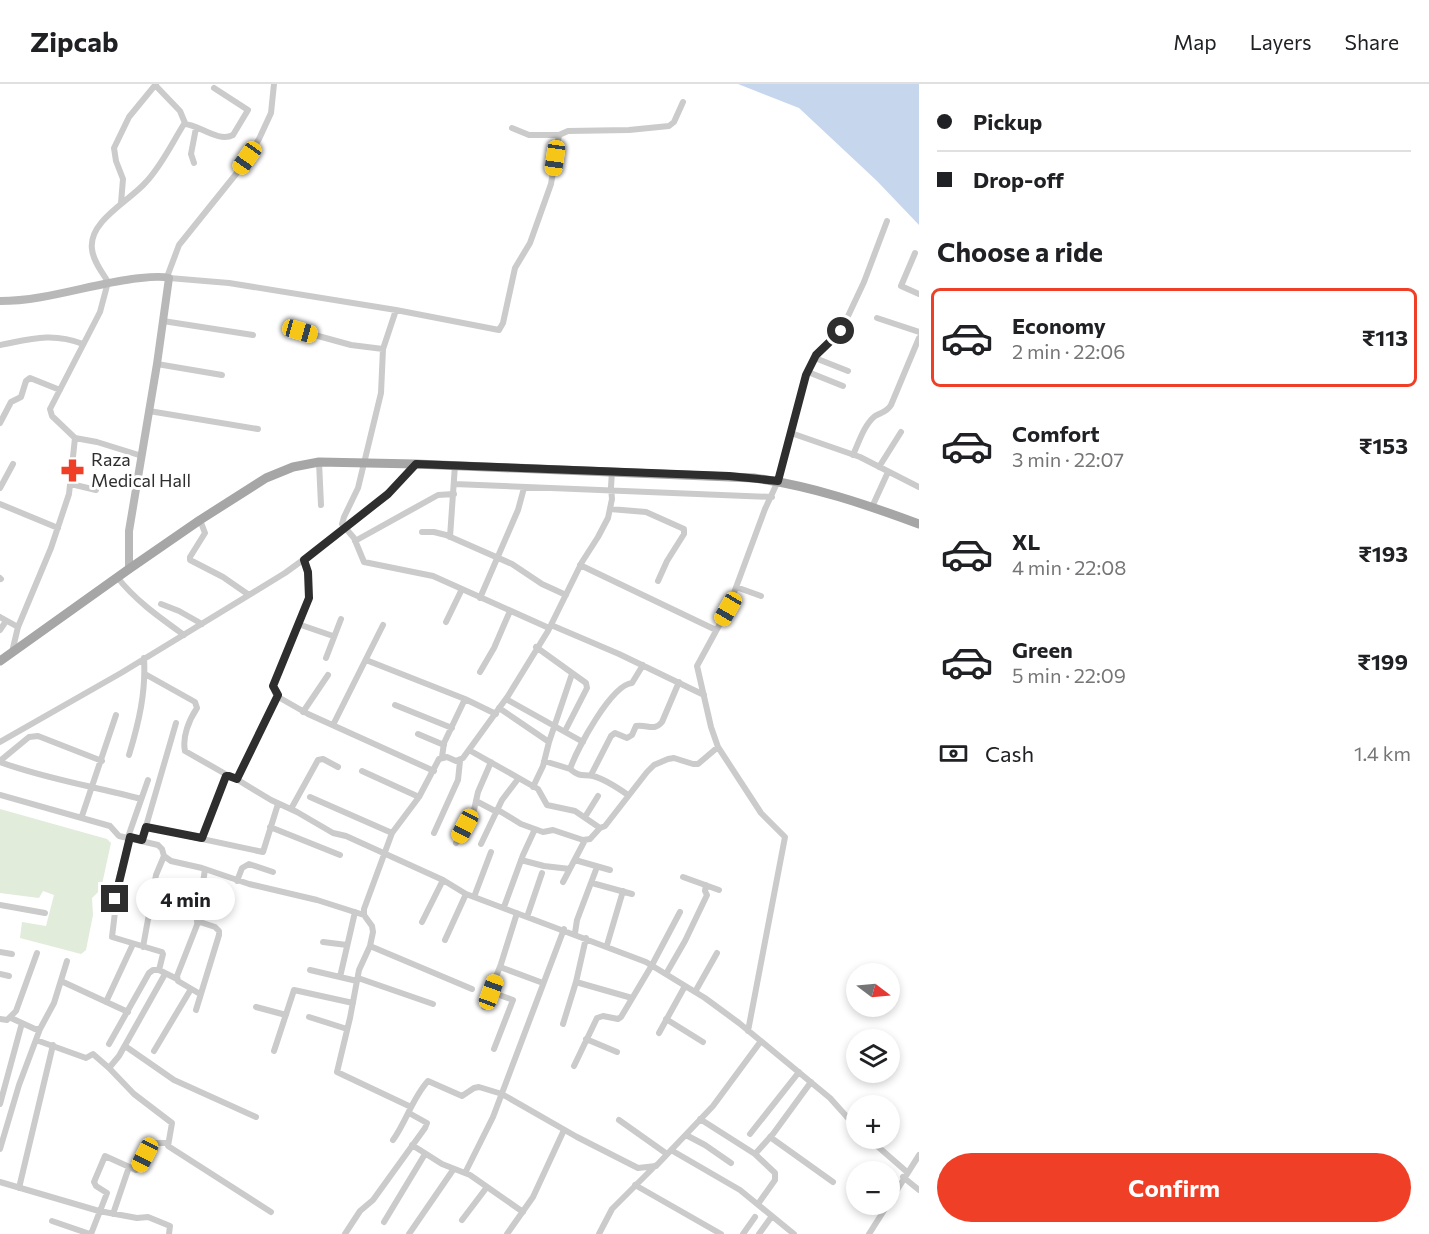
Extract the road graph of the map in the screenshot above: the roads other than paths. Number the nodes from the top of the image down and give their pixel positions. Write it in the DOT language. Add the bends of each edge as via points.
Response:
graph roads {
  1 [pos="156,84"];
  2 [pos="274,84"];
  3 [pos="214,87"];
  4 [pos="683,102"];
  5 [pos="186,123"];
  6 [pos="196,128"];
  7 [pos="512,128"];
  8 [pos="559,135"];
  9 [pos="194,163"];
  10 [pos="121,204"];
  11 [pos="887,221"];
  12 [pos="915,253"];
  13 [pos="168,278"];
  14 [pos="108,282"];
  15 [pos="919,294"];
  16 [pos="0,301"];
  17 [pos="396,310"];
  18 [pos="877,318"];
  19 [pos="164,321"];
  20 [pos="300,331"];
  21 [pos="919,332"];
  22 [pos="253,335"];
  23 [pos="919,338"];
  24 [pos="83,344"];
  25 [pos="0,345"];
  26 [pos="382,349"];
  27 [pos="815,357"];
  28 [pos="158,364"];
  29 [pos="848,371"];
  30 [pos="808,372"];
  31 [pos="222,375"];
  32 [pos="843,386"];
  33 [pos="60,390"];
  34 [pos="149,411"];
  35 [pos="0,423"];
  36 [pos="258,429"];
  37 [pos="901,432"];
  38 [pos="791,433"];
  39 [pos="75,438"];
  40 [pos="853,455"];
  41 [pos="142,456"];
  42 [pos="319,462"];
  43 [pos="363,463"];
  44 [pos="13,464"];
  45 [pos="416,464"];
  46 [pos="456,465"];
  47 [pos="879,467"];
  48 [pos="612,471"];
  49 [pos="888,471"];
  50 [pos="778,481"];
  51 [pos="71,484"];
  52 [pos="454,484"];
  53 [pos="919,487"];
  54 [pos="0,488"];
  55 [pos="524,488"];
  56 [pos="96,490"];
  57 [pos="611,491"];
  58 [pos="454,494"];
  59 [pos="772,496"];
  60 [pos="0,505"];
  61 [pos="321,505"];
  62 [pos="872,507"];
  63 [pos="610,509"];
  64 [pos="200,520"];
  65 [pos="919,524"];
  66 [pos="58,528"];
  67 [pos="346,528"];
  68 [pos="422,532"];
  69 [pos="450,537"];
  70 [pos="355,541"];
  71 [pos="498,558"];
  72 [pos="304,560"];
  73 [pos="580,565"];
  74 [pos="129,568"];
  75 [pos="117,577"];
  76 [pos="658,581"];
  77 [pos="736,587"];
  78 [pos="462,589"];
  79 [pos="249,595"];
  80 [pos="566,595"];
  81 [pos="761,596"];
  82 [pos="480,598"];
  83 [pos="161,604"];
  84 [pos="510,611"];
  85 [pos="341,618"];
  86 [pos="3,619"];
  87 [pos="446,622"];
  88 [pos="202,624"];
  89 [pos="298,624"];
  90 [pos="382,625"];
  91 [pos="18,627"];
  92 [pos="550,627"];
  93 [pos="0,630"];
  94 [pos="717,630"];
  95 [pos="183,635"];
  96 [pos="333,636"];
  97 [pos="536,647"];
  98 [pos="12,653"];
  99 [pos="144,658"];
  100 [pos="326,658"];
  101 [pos="366,660"];
  102 [pos="0,661"];
  103 [pos="643,665"];
  104 [pos="480,672"];
  105 [pos="145,674"];
  106 [pos="572,674"];
  107 [pos="328,675"];
  108 [pos="679,682"];
  109 [pos="278,695"];
  110 [pos="704,695"];
  111 [pos="465,699"];
  112 [pos="506,699"];
  113 [pos="394,705"];
  114 [pos="498,711"];
  115 [pos="303,712"];
  116 [pos="116,715"];
  117 [pos="176,723"];
  118 [pos="333,725"];
  119 [pos="555,725"];
  120 [pos="452,728"];
  121 [pos="565,731"];
  122 [pos="418,734"];
  123 [pos="0,742"];
  124 [pos="549,742"];
  125 [pos="583,742"];
  126 [pos="444,746"];
  127 [pos="718,747"];
  128 [pos="470,750"];
  129 [pos="129,755"];
  130 [pos="442,757"];
  131 [pos="544,760"];
  132 [pos="0,761"];
  133 [pos="102,761"];
  134 [pos="460,761"];
  135 [pos="491,762"];
  136 [pos="338,767"];
  137 [pos="570,769"];
  138 [pos="362,771"];
  139 [pos="434,771"];
  140 [pos="591,775"];
  141 [pos="229,776"];
  142 [pos="237,779"];
  143 [pos="518,779"];
  144 [pos="148,780"];
  145 [pos="93,786"];
  146 [pos="533,787"];
  147 [pos="0,795"];
  148 [pos="628,795"];
  149 [pos="598,796"];
  150 [pos="310,797"];
  151 [pos="419,797"];
  152 [pos="141,799"];
  153 [pos="476,801"];
  154 [pos="278,804"];
  155 [pos="291,809"];
  156 [pos="497,811"];
  157 [pos="82,816"];
  158 [pos="585,817"];
  159 [pos="146,827"];
  160 [pos="270,827"];
  161 [pos="600,828"];
  162 [pos="535,829"];
  163 [pos="392,833"];
  164 [pos="434,833"];
  165 [pos="129,837"];
  166 [pos="202,838"];
  167 [pos="142,840"];
  168 [pos="585,840"];
  169 [pos="456,843"];
  170 [pos="481,844"];
  171 [pos="491,852"];
  172 [pos="384,854"];
  173 [pos="340,855"];
  174 [pos="164,856"];
  175 [pos="521,860"];
  176 [pos="575,860"];
  177 [pos="597,867"];
  178 [pos="205,869"];
  179 [pos="570,869"];
  180 [pos="610,870"];
  181 [pos="273,872"];
  182 [pos="542,873"];
  183 [pos="682,877"];
  184 [pos="443,880"];
  185 [pos="237,881"];
  186 [pos="563,882"];
  187 [pos="592,883"];
  188 [pos="706,885"];
  189 [pos="719,890"];
  190 [pos="623,891"];
  191 [pos="466,894"];
  192 [pos="632,894"];
  193 [pos="474,897"];
  194 [pos="0,905"];
  195 [pos="504,907"];
  196 [pos="355,912"];
  197 [pos="680,912"];
  198 [pos="45,913"];
  199 [pos="516,913"];
  200 [pos="364,915"];
  201 [pos="527,917"];
  202 [pos="197,921"];
  203 [pos="422,922"];
  204 [pos="564,929"];
  205 [pos="575,933"];
  206 [pos="586,938"];
  207 [pos="445,940"];
  208 [pos="323,942"];
  209 [pos="133,944"];
  210 [pos="347,945"];
  211 [pos="607,945"];
  212 [pos="370,946"];
  213 [pos="143,947"];
  214 [pos="0,952"];
  215 [pos="37,953"];
  216 [pos="717,953"];
  217 [pos="12,954"];
  218 [pos="67,961"];
  219 [pos="652,965"];
  220 [pos="500,967"];
  221 [pos="310,970"];
  222 [pos="162,972"];
  223 [pos="0,974"];
  224 [pos="666,974"];
  225 [pos="9,976"];
  226 [pos="340,977"];
  227 [pos="177,979"];
  228 [pos="357,979"];
  229 [pos="61,981"];
  230 [pos="576,982"];
  231 [pos="543,983"];
  232 [pos="685,986"];
  233 [pos="191,989"];
  234 [pos="472,989"];
  235 [pos="491,992"];
  236 [pos="695,992"];
  237 [pos="200,994"];
  238 [pos="632,998"];
  239 [pos="105,1002"];
  240 [pos="353,1003"];
  241 [pos="433,1004"];
  242 [pos="256,1007"];
  243 [pos="484,1007"];
  244 [pos="196,1010"];
  245 [pos="128,1012"];
  246 [pos="286,1015"];
  247 [pos="309,1017"];
  248 [pos="11,1018"];
  249 [pos="0,1019"];
  250 [pos="666,1019"];
  251 [pos="22,1023"];
  252 [pos="563,1024"];
  253 [pos="40,1029"];
  254 [pos="347,1029"];
  255 [pos="748,1031"];
  256 [pos="658,1033"];
  257 [pos="36,1040"];
  258 [pos="586,1040"];
  259 [pos="761,1041"];
  260 [pos="703,1042"];
  261 [pos="109,1044"];
  262 [pos="53,1045"];
  263 [pos="125,1046"];
  264 [pos="494,1049"];
  265 [pos="154,1051"];
  266 [pos="274,1051"];
  267 [pos="617,1052"];
  268 [pos="574,1066"];
  269 [pos="109,1068"];
  270 [pos="799,1072"];
  271 [pos="811,1082"];
  272 [pos="502,1094"];
  273 [pos="0,1104"];
  274 [pos="410,1110"];
  275 [pos="846,1116"];
  276 [pos="256,1117"];
  277 [pos="700,1119"];
  278 [pos="619,1120"];
  279 [pos="564,1130"];
  280 [pos="750,1134"];
  281 [pos="686,1135"];
  282 [pos="770,1137"];
  283 [pos="393,1140"];
  284 [pos="167,1143"];
  285 [pos="412,1145"];
  286 [pos="0,1149"];
  287 [pos="879,1149"];
  288 [pos="669,1152"];
  289 [pos="425,1154"];
  290 [pos="755,1154"];
  291 [pos="919,1155"];
  292 [pos="731,1163"];
  293 [pos="656,1166"];
  294 [pos="129,1167"];
  295 [pos="453,1170"];
  296 [pos="465,1173"];
  297 [pos="905,1175"];
  298 [pos="0,1182"];
  299 [pos="832,1182"];
  300 [pos="900,1184"];
  301 [pos="635,1185"];
  302 [pos="487,1187"];
  303 [pos="19,1188"];
  304 [pos="919,1190"];
  305 [pos="758,1204"];
  306 [pos="99,1211"];
  307 [pos="271,1212"];
  308 [pos="523,1212"];
  309 [pos="113,1214"];
  310 [pos="881,1215"];
  311 [pos="772,1216"];
  312 [pos="755,1217"];
  313 [pos="462,1220"];
  314 [pos="52,1221"];
  315 [pos="384,1222"];
  316 [pos="90,1234"];
  317 [pos="169,1234"];
  318 [pos="345,1234"];
  319 [pos="409,1234"];
  320 [pos="507,1234"];
  321 [pos="599,1234"];
  322 [pos="721,1234"];
  323 [pos="743,1234"];
  324 [pos="759,1234"];
  325 [pos="794,1234"];
  326 [pos="869,1234"];
  1 -- 5 [label="street"];
  1 -- 10 [label="street" via="129,117 114,148 123,179"];
  2 -- 13 [label="street" via="271,113 259,139 179,245"];
  3 -- 6 [label="street" via="246,107 247,114 229,137"];
  4 -- 8 [label="street" via="669,126"];
  5 -- 6 [label="street"];
  5 -- 10 [label="street" via="147,182"];
  6 -- 9 [label="street" via="191,154"];
  7 -- 8 [label="street" via="529,135"];
  8 -- 17 [label="street" via="549,190 530,243 515,268 499,330"];
  10 -- 14 [label="street" via="98,228 92,242 95,259"];
  11 -- 27 [label="street" via="841,331"];
  12 -- 15 [label="street" via="901,286"];
  13 -- 14 [label="street"];
  13 -- 17 [label="street" via="229,283"];
  13 -- 19 [label="street"];
  14 -- 16 [label="street" via="41,297"];
  14 -- 24 [label="street" via="100,312"];
  17 -- 26 [label="street"];
  18 -- 21 [label="street"];
  19 -- 22 [label="street"];
  19 -- 28 [label="street"];
  20 -- 26 [label="street"];
  23 -- 40 [label="street" via="891,405 874,417"];
  24 -- 25 [label="street" via="47,336"];
  24 -- 33 [label="street"];
  26 -- 43 [label="street" via="381,393"];
  27 -- 29 [label="street"];
  27 -- 30 [label="street"];
  28 -- 31 [label="street"];
  28 -- 34 [label="street"];
  30 -- 32 [label="street"];
  30 -- 38 [label="street"];
  33 -- 35 [label="street" via="30,378 21,398 11,402"];
  33 -- 39 [label="street" via="50,413"];
  34 -- 36 [label="street"];
  34 -- 41 [label="street"];
  37 -- 47 [label="street"];
  38 -- 40 [label="street"];
  38 -- 50 [label="street"];
  39 -- 41 [label="street"];
  39 -- 51 [label="street"];
  40 -- 47 [label="street"];
  41 -- 74 [label="street" via="129,531"];
  42 -- 43 [label="main road"];
  42 -- 61 [label="street"];
  42 -- 64 [label="main road" via="292,466 266,477"];
  43 -- 45 [label="main road"];
  43 -- 67 [label="street" via="358,488 342,521"];
  44 -- 54 [label="street"];
  45 -- 46 [label="main road"];
  45 -- 67 [label="street" via="388,494"];
  46 -- 48 [label="main road"];
  46 -- 52 [label="street"];
  47 -- 49 [label="street"];
  48 -- 50 [label="main road"];
  48 -- 57 [label="street"];
  49 -- 53 [label="street"];
  49 -- 62 [label="street"];
  50 -- 59 [label="street"];
  50 -- 62 [label="main road"];
  51 -- 56 [label="street"];
  51 -- 66 [label="street"];
  52 -- 55 [label="street"];
  52 -- 58 [label="street"];
  55 -- 57 [label="street"];
  55 -- 71 [label="street"];
  57 -- 59 [label="street"];
  57 -- 63 [label="street"];
  58 -- 69 [label="street"];
  58 -- 70 [label="street" via="438,495"];
  59 -- 77 [label="street"];
  60 -- 66 [label="street"];
  62 -- 65 [label="main road"];
  63 -- 73 [label="street"];
  63 -- 76 [label="street" via="646,512 684,529"];
  64 -- 74 [label="main road"];
  64 -- 79 [label="street" via="205,533 190,560"];
  66 -- 91 [label="street"];
  67 -- 70 [label="street"];
  67 -- 72 [label="street"];
  68 -- 69 [label="street"];
  69 -- 71 [label="street"];
  70 -- 78 [label="street" via="364,562 433,576"];
  71 -- 80 [label="street"];
  71 -- 82 [label="street"];
  72 -- 79 [label="street"];
  72 -- 89 [label="street" via="310,592"];
  73 -- 80 [label="street"];
  73 -- 94 [label="street"];
  74 -- 75 [label="main road"];
  75 -- 95 [label="street" via="131,595"];
  75 -- 98 [label="main road"];
  77 -- 81 [label="street"];
  77 -- 94 [label="street"];
  78 -- 82 [label="street"];
  78 -- 87 [label="street"];
  79 -- 88 [label="street"];
  80 -- 92 [label="street"];
  82 -- 84 [label="street"];
  83 -- 88 [label="street"];
  84 -- 92 [label="street"];
  84 -- 104 [label="street"];
  85 -- 96 [label="street"];
  86 -- 91 [label="street"];
  86 -- 93 [label="street"];
  88 -- 95 [label="street"];
  89 -- 96 [label="street"];
  89 -- 109 [label="street" via="273,686"];
  90 -- 101 [label="street"];
  91 -- 98 [label="street"];
  92 -- 97 [label="street"];
  92 -- 103 [label="street"];
  94 -- 110 [label="street" via="697,666"];
  95 -- 99 [label="street"];
  96 -- 100 [label="street"];
  97 -- 106 [label="street"];
  97 -- 112 [label="street"];
  98 -- 102 [label="main road"];
  99 -- 105 [label="street"];
  99 -- 123 [label="street"];
  101 -- 111 [label="street"];
  101 -- 118 [label="street"];
  103 -- 108 [label="street"];
  103 -- 125 [label="street" via="632,683 622,686 609,700"];
  105 -- 129 [label="street" via="140,718"];
  105 -- 141 [label="street" via="195,702 197,708 187,727 185,751"];
  106 -- 119 [label="street"];
  106 -- 121 [label="street" via="587,688"];
  107 -- 115 [label="street"];
  108 -- 110 [label="street"];
  108 -- 140 [label="street" via="659,726 636,726 627,738 615,733"];
  109 -- 115 [label="street"];
  109 -- 142 [label="street"];
  110 -- 127 [label="street"];
  111 -- 114 [label="street"];
  111 -- 120 [label="street"];
  112 -- 114 [label="street"];
  112 -- 119 [label="street"];
  113 -- 120 [label="street"];
  114 -- 124 [label="street"];
  114 -- 128 [label="street"];
  115 -- 118 [label="street"];
  116 -- 133 [label="street"];
  117 -- 159 [label="street"];
  118 -- 139 [label="street"];
  119 -- 121 [label="street"];
  119 -- 124 [label="street"];
  120 -- 126 [label="street"];
  121 -- 125 [label="street"];
  122 -- 126 [label="street"];
  124 -- 131 [label="street"];
  125 -- 137 [label="street"];
  126 -- 130 [label="street"];
  127 -- 148 [label="street" via="698,764 674,758 654,765"];
  127 -- 255 [label="street" via="760,813 785,837"];
  128 -- 134 [label="street"];
  128 -- 135 [label="street"];
  130 -- 134 [label="street"];
  130 -- 139 [label="street"];
  131 -- 137 [label="street"];
  131 -- 146 [label="street"];
  132 -- 133 [label="street" via="29,737 38,736"];
  132 -- 145 [label="street" via="61,781"];
  133 -- 145 [label="street"];
  134 -- 164 [label="street" via="458,780"];
  135 -- 143 [label="street"];
  135 -- 153 [label="street"];
  136 -- 155 [label="street" via="318,760"];
  137 -- 140 [label="street" via="583,777"];
  138 -- 151 [label="street"];
  139 -- 151 [label="street"];
  140 -- 148 [label="street"];
  141 -- 142 [label="street"];
  141 -- 166 [label="street"];
  142 -- 154 [label="street"];
  143 -- 146 [label="street"];
  143 -- 156 [label="street"];
  144 -- 152 [label="street"];
  145 -- 152 [label="street"];
  145 -- 157 [label="street"];
  146 -- 158 [label="street" via="542,793 547,805"];
  147 -- 157 [label="street"];
  148 -- 161 [label="street"];
  149 -- 158 [label="street"];
  150 -- 163 [label="street"];
  151 -- 163 [label="street"];
  152 -- 165 [label="street"];
  153 -- 156 [label="street"];
  153 -- 169 [label="street"];
  154 -- 155 [label="street"];
  154 -- 160 [label="street"];
  155 -- 172 [label="street" via="333,833"];
  156 -- 162 [label="street"];
  156 -- 170 [label="street"];
  157 -- 165 [label="street" via="110,826 119,836"];
  158 -- 161 [label="street"];
  159 -- 166 [label="street"];
  159 -- 167 [label="street"];
  160 -- 166 [label="street" via="261,852"];
  160 -- 173 [label="street"];
  161 -- 168 [label="street"];
  162 -- 168 [label="street"];
  162 -- 175 [label="street"];
  163 -- 172 [label="street"];
  165 -- 167 [label="street"];
  165 -- 209 [label="street" via="115,893 111,933 113,938"];
  167 -- 174 [label="street" via="160,846"];
  168 -- 176 [label="street"];
  171 -- 193 [label="street"];
  172 -- 184 [label="street"];
  172 -- 200 [label="street"];
  174 -- 178 [label="street"];
  174 -- 213 [label="street" via="156,875"];
  175 -- 179 [label="street"];
  175 -- 195 [label="street"];
  176 -- 177 [label="street"];
  176 -- 179 [label="street"];
  177 -- 180 [label="street"];
  177 -- 187 [label="street"];
  178 -- 185 [label="street"];
  178 -- 202 [label="street"];
  179 -- 186 [label="street"];
  181 -- 185 [label="street" via="249,864 242,868"];
  182 -- 201 [label="street"];
  183 -- 188 [label="street"];
  184 -- 191 [label="street"];
  184 -- 203 [label="street"];
  185 -- 196 [label="street"];
  187 -- 190 [label="street"];
  187 -- 205 [label="street"];
  188 -- 189 [label="street"];
  188 -- 224 [label="street" via="707,896"];
  190 -- 192 [label="street"];
  190 -- 211 [label="street"];
  191 -- 193 [label="street"];
  191 -- 207 [label="street"];
  193 -- 195 [label="street"];
  194 -- 198 [label="street"];
  195 -- 199 [label="street"];
  196 -- 200 [label="street"];
  196 -- 210 [label="street"];
  197 -- 219 [label="street"];
  199 -- 201 [label="street"];
  199 -- 220 [label="street"];
  200 -- 212 [label="street" via="372,926"];
  201 -- 204 [label="street"];
  202 -- 227 [label="street"];
  202 -- 237 [label="street" via="219,931"];
  204 -- 205 [label="street"];
  204 -- 231 [label="street"];
  205 -- 206 [label="street"];
  206 -- 211 [label="street"];
  206 -- 230 [label="street"];
  208 -- 210 [label="street"];
  209 -- 213 [label="street"];
  209 -- 239 [label="street"];
  210 -- 226 [label="street"];
  211 -- 219 [label="street"];
  212 -- 228 [label="street"];
  212 -- 234 [label="street"];
  213 -- 222 [label="street" via="163,954"];
  214 -- 217 [label="street"];
  215 -- 248 [label="street"];
  216 -- 236 [label="street"];
  218 -- 229 [label="street"];
  219 -- 224 [label="street"];
  219 -- 238 [label="street"];
  220 -- 231 [label="street"];
  220 -- 235 [label="street"];
  221 -- 226 [label="street"];
  222 -- 227 [label="street"];
  222 -- 245 [label="street" via="149,973"];
  222 -- 263 [label="street"];
  223 -- 225 [label="street"];
  224 -- 232 [label="street"];
  226 -- 228 [label="street"];
  227 -- 233 [label="street"];
  228 -- 240 [label="street"];
  228 -- 241 [label="street"];
  229 -- 239 [label="street"];
  229 -- 253 [label="street"];
  230 -- 238 [label="street"];
  230 -- 252 [label="street"];
  231 -- 272 [label="street"];
  232 -- 236 [label="street"];
  232 -- 250 [label="street"];
  233 -- 237 [label="street"];
  233 -- 265 [label="street"];
  235 -- 243 [label="street"];
  235 -- 264 [label="street" via="513,1000"];
  236 -- 255 [label="street"];
  237 -- 244 [label="street"];
  238 -- 258 [label="street" via="618,1019 597,1018"];
  239 -- 245 [label="street"];
  240 -- 246 [label="street" via="297,990"];
  240 -- 254 [label="street"];
  242 -- 246 [label="street"];
  245 -- 261 [label="street"];
  246 -- 266 [label="street"];
  247 -- 254 [label="street"];
  248 -- 249 [label="street"];
  248 -- 251 [label="street"];
  250 -- 256 [label="street"];
  250 -- 260 [label="street"];
  251 -- 253 [label="street"];
  251 -- 273 [label="street"];
  253 -- 257 [label="street"];
  254 -- 274 [label="street" via="337,1072"];
  255 -- 259 [label="street"];
  257 -- 262 [label="street"];
  257 -- 286 [label="street"];
  258 -- 267 [label="street"];
  258 -- 268 [label="street"];
  259 -- 270 [label="street"];
  259 -- 277 [label="street"];
  262 -- 269 [label="street" via="86,1058 93,1054"];
  262 -- 303 [label="street"];
  263 -- 269 [label="street"];
  263 -- 276 [label="street" via="174,1080"];
  269 -- 284 [label="street" via="134,1094 172,1123"];
  270 -- 271 [label="street"];
  270 -- 280 [label="street"];
  271 -- 275 [label="street"];
  271 -- 282 [label="street"];
  272 -- 274 [label="street" via="479,1087 462,1096 428,1081"];
  272 -- 279 [label="street"];
  272 -- 296 [label="street"];
  274 -- 283 [label="street"];
  274 -- 285 [label="street" via="427,1123"];
  277 -- 281 [label="street"];
  277 -- 290 [label="street"];
  278 -- 288 [label="street"];
  279 -- 293 [label="street" via="638,1167"];
  279 -- 308 [label="street"];
  281 -- 288 [label="street"];
  281 -- 292 [label="street"];
  282 -- 290 [label="street"];
  282 -- 299 [label="street"];
  284 -- 294 [label="street" via="152,1143 139,1168"];
  284 -- 307 [label="street"];
  285 -- 289 [label="street"];
  285 -- 318 [label="street"];
  287 -- 297 [label="street"];
  288 -- 293 [label="street"];
  288 -- 305 [label="street" via="741,1190"];
  289 -- 295 [label="street"];
  289 -- 315 [label="street"];
  290 -- 305 [label="street" via="776,1176"];
  291 -- 297 [label="street"];
  293 -- 301 [label="street"];
  294 -- 306 [label="street" via="105,1156 94,1182 107,1193"];
  294 -- 309 [label="street"];
  295 -- 296 [label="street"];
  295 -- 319 [label="street"];
  296 -- 302 [label="street"];
  297 -- 300 [label="street"];
  297 -- 304 [label="street"];
  298 -- 303 [label="street"];
  301 -- 321 [label="street" via="612,1209"];
  301 -- 322 [label="street"];
  302 -- 308 [label="street"];
  302 -- 313 [label="street"];
  303 -- 306 [label="street"];
  305 -- 311 [label="street"];
  306 -- 309 [label="street"];
  306 -- 316 [label="street"];
  308 -- 320 [label="street"];
  309 -- 317 [label="street" via="150,1218 170,1226"];
  310 -- 326 [label="street"];
  311 -- 324 [label="street"];
  311 -- 325 [label="street"];
  312 -- 323 [label="street"];
  314 -- 316 [label="street"];
}
